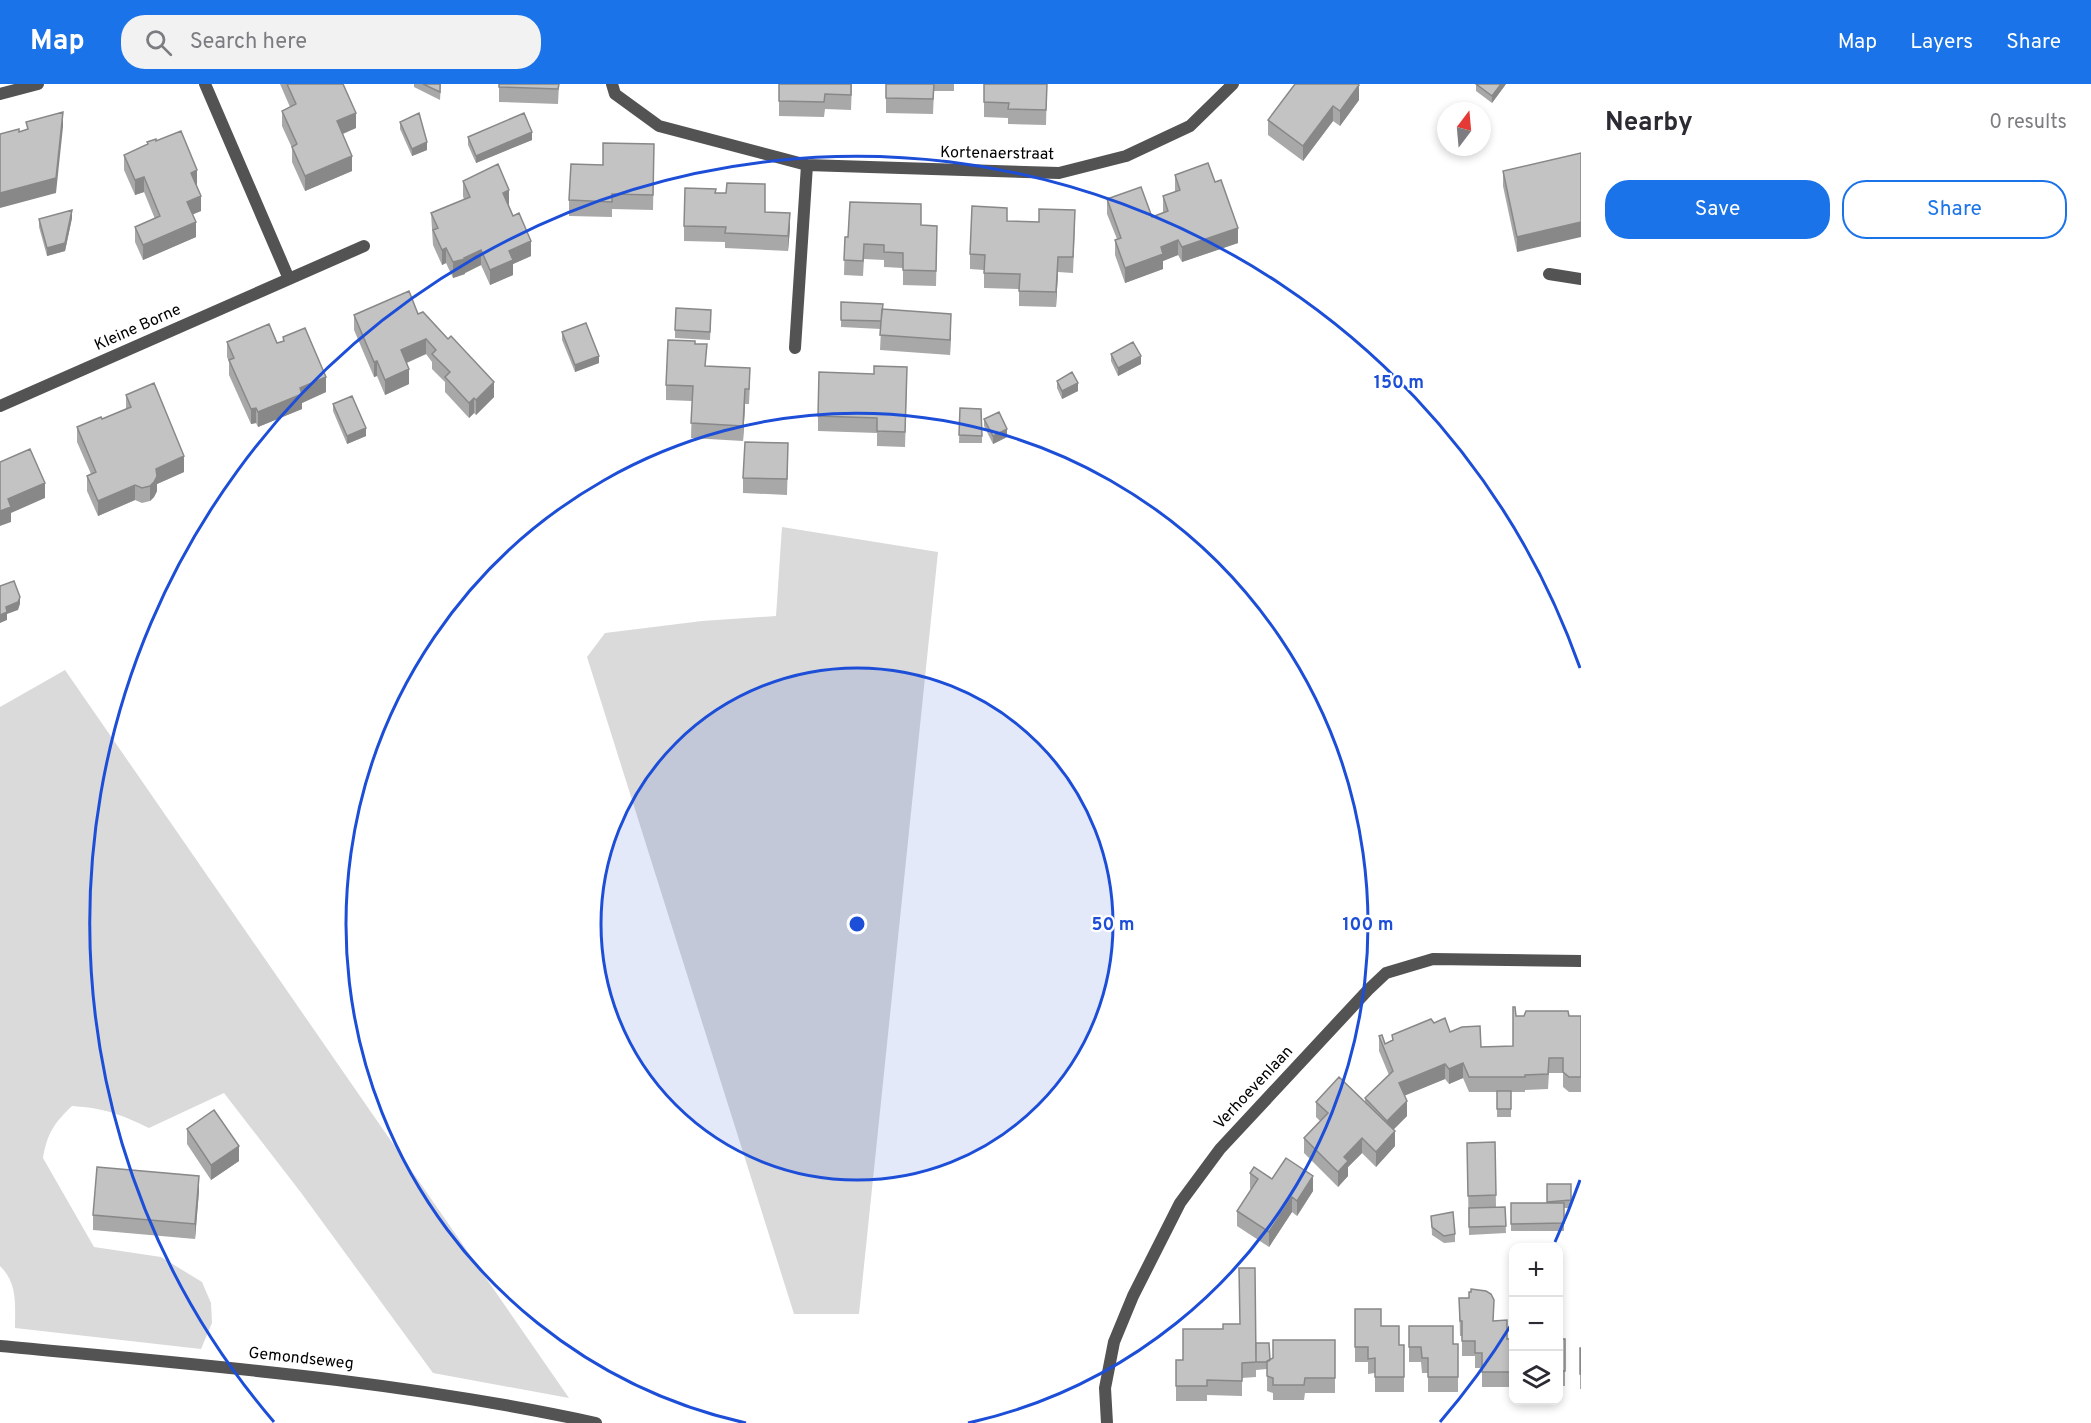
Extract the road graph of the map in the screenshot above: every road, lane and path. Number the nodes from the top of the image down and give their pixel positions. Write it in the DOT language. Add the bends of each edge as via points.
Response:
graph roads {
  1 [pos="38,84"];
  2 [pos="205,84"];
  3 [pos="612,84"];
  4 [pos="1233,84"];
  5 [pos="0,94"];
  6 [pos="807,165"];
  7 [pos="364,246"];
  8 [pos="1549,274"];
  9 [pos="289,279"];
  10 [pos="1581,279"];
  11 [pos="795,348"];
  12 [pos="0,406"];
  13 [pos="1581,961"];
  14 [pos="0,1346"];
  15 [pos="596,1423"];
  16 [pos="1107,1423"];
  1 -- 5 [label="street"];
  2 -- 9 [label="street"];
  3 -- 6 [label="street, Kortenaerstraat" via="615,94 659,126"];
  4 -- 6 [label="street, Kortenaerstraat" via="1190,126 1126,156 1059,173"];
  6 -- 11 [label="street"];
  7 -- 9 [label="street, Kleine Borne"];
  8 -- 10 [label="street"];
  9 -- 12 [label="street, Kleine Borne"];
  13 -- 16 [label="street, Verhoevenlaan" via="1433,959 1386,974 1368,990 1220,1149 1180,1203 1114,1342 1104,1388"];
  14 -- 15 [label="street, Gemondseweg" via="333,1378 514,1405"];
}
